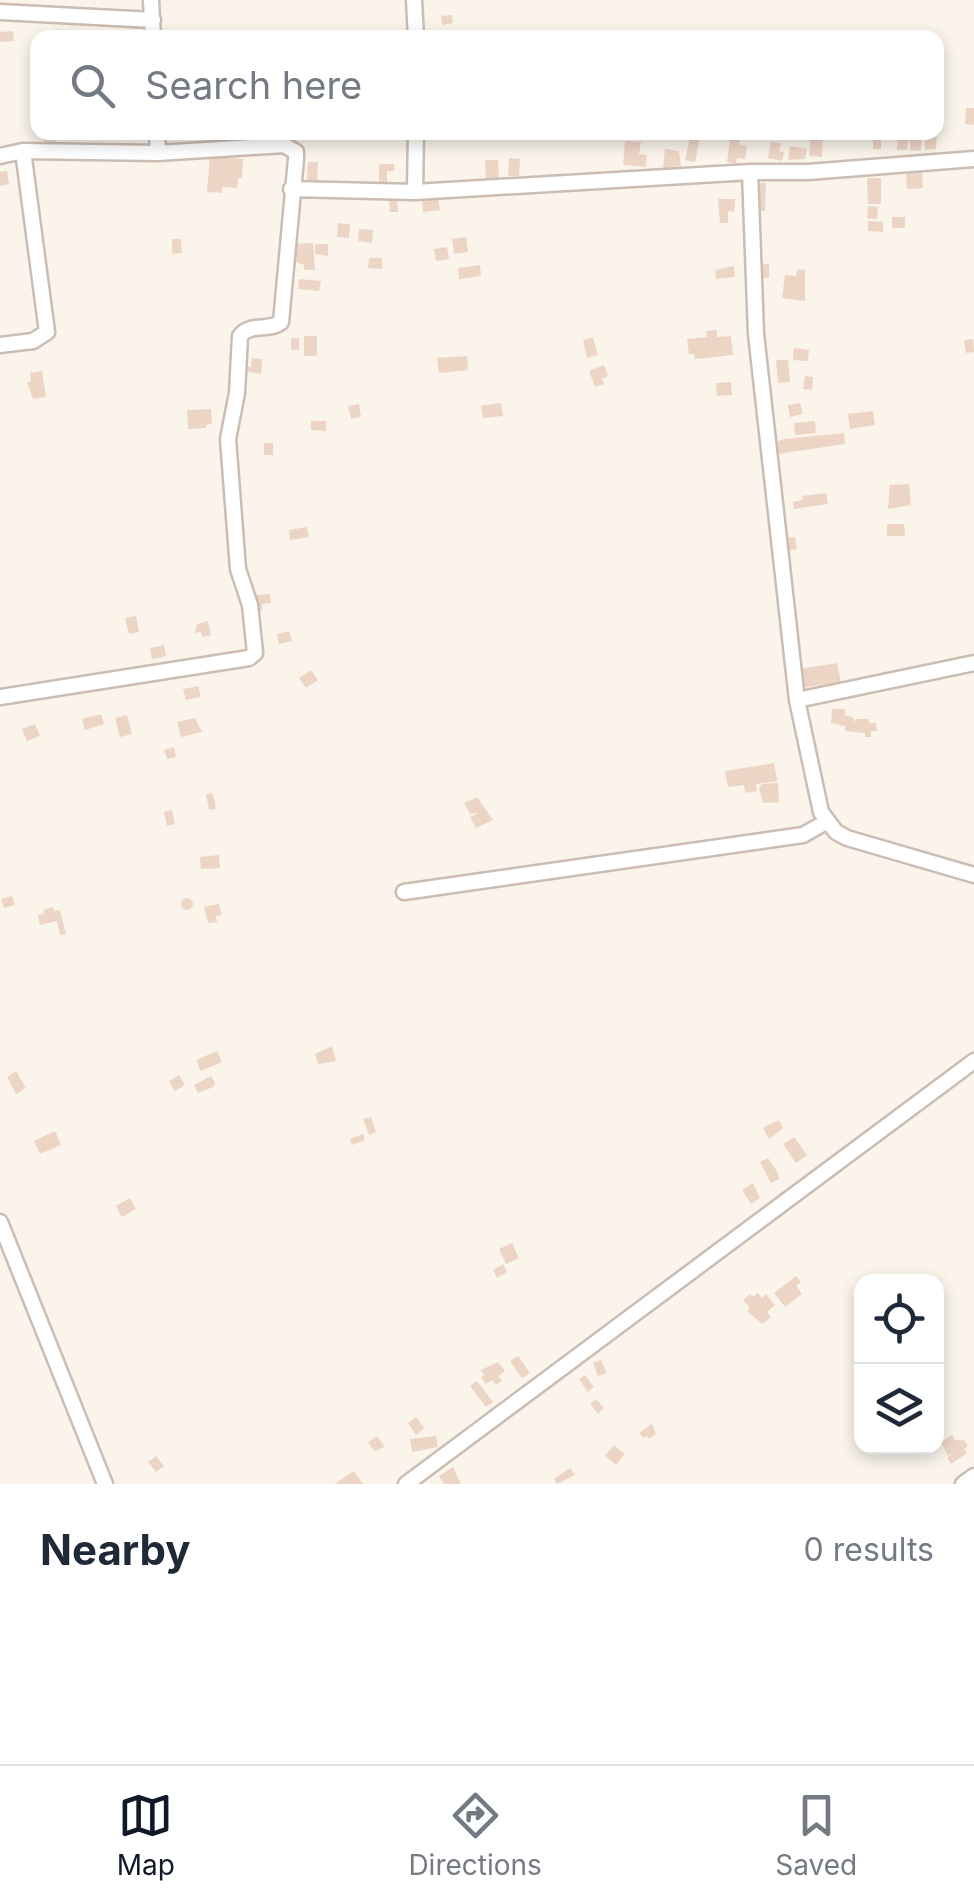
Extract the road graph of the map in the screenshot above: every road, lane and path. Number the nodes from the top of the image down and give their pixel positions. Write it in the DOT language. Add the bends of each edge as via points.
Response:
graph roads {
  1 [pos="151,0"];
  2 [pos="414,0"];
  3 [pos="0,12"];
  4 [pos="153,20"];
  5 [pos="154,30"];
  6 [pos="416,30"];
  7 [pos="158,140"];
  8 [pos="416,140"];
  9 [pos="23,151"];
  10 [pos="158,153"];
  11 [pos="0,156"];
  12 [pos="974,158"];
  13 [pos="750,172"];
  14 [pos="292,189"];
  15 [pos="415,192"];
  16 [pos="0,344"];
  17 [pos="974,663"];
  18 [pos="0,698"];
  19 [pos="797,700"];
  20 [pos="826,822"];
  21 [pos="974,874"];
  22 [pos="404,892"];
  23 [pos="974,1061"];
  24 [pos="0,1222"];
  25 [pos="974,1476"];
  26 [pos="105,1484"];
  27 [pos="406,1484"];
  28 [pos="963,1484"];
  1 -- 4 [label="street"];
  2 -- 6 [label="street"];
  3 -- 4 [label="street"];
  4 -- 5 [label="street"];
  7 -- 10 [label="street"];
  8 -- 15 [label="street"];
  9 -- 10 [label="street"];
  9 -- 11 [label="street"];
  9 -- 16 [label="street" via="48,324 41,339"];
  10 -- 14 [label="street" via="284,145 296,152"];
  12 -- 13 [label="street"];
  13 -- 15 [label="street"];
  13 -- 19 [label="street" via="756,334"];
  14 -- 15 [label="street"];
  14 -- 18 [label="street" via="281,322 240,336 228,439 238,569 255,654"];
  17 -- 19 [label="street"];
  19 -- 20 [label="street"];
  20 -- 21 [label="street" via="846,838"];
  20 -- 22 [label="street" via="804,835"];
  23 -- 27 [label="street"];
  24 -- 26 [label="street"];
  25 -- 28 [label="street"];
}
